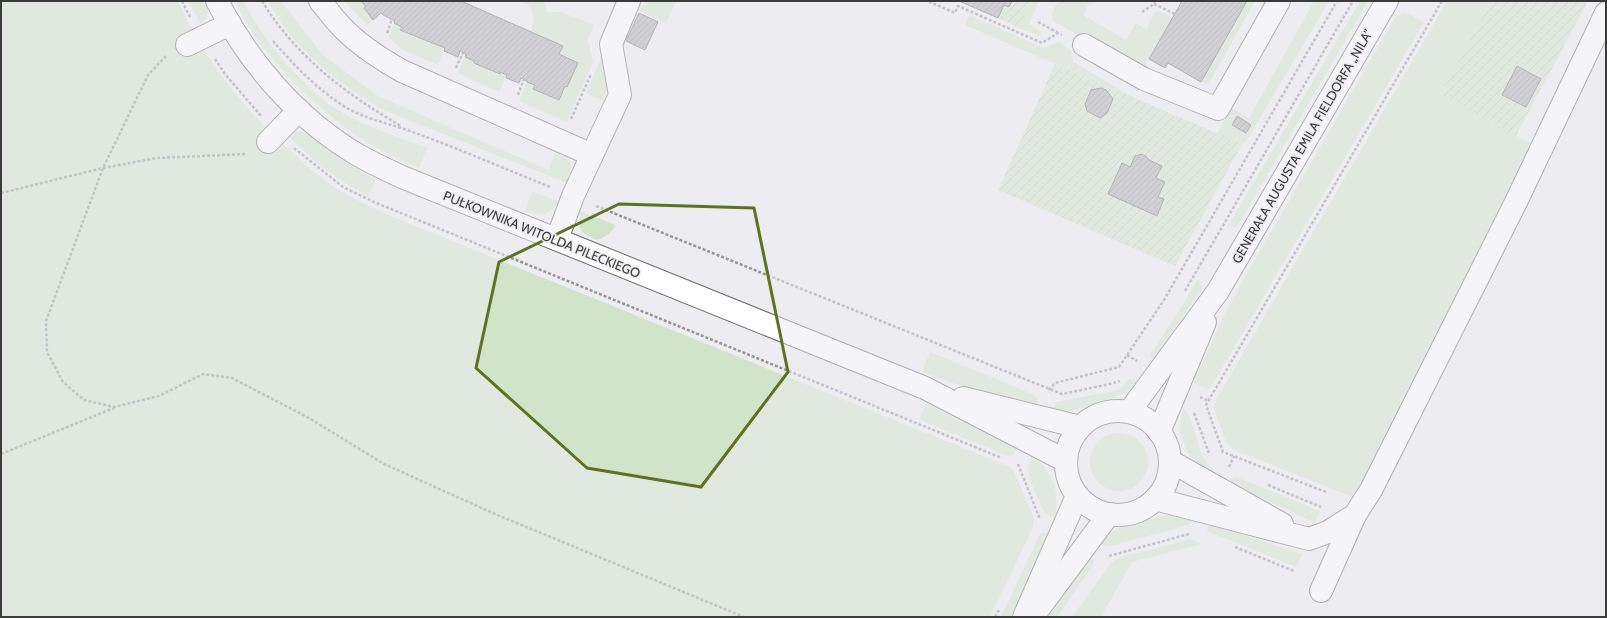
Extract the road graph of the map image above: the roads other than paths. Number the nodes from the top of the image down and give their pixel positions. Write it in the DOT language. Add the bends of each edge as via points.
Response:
graph roads {
  1 [pos="217,1"];
  2 [pos="320,1"];
  3 [pos="629,1"];
  4 [pos="1279,1"];
  5 [pos="1387,1"];
  6 [pos="1606,13"];
  7 [pos="230,24"];
  8 [pos="194,42"];
  9 [pos="1084,45"];
  10 [pos="299,110"];
  11 [pos="272,138"];
  12 [pos="592,155"];
  13 [pos="557,240"];
  14 [pos="1218,291"];
  15 [pos="925,388"];
  16 [pos="1129,412"];
  17 [pos="1080,427"];
  18 [pos="1159,432"];
  19 [pos="1170,461"];
  20 [pos="1066,462"];
  21 [pos="1077,496"];
  22 [pos="1155,499"];
  23 [pos="1109,514"];
  24 [pos="1355,515"];
  25 [pos="1310,539"];
  26 [pos="1321,591"];
  27 [pos="1024,617"];
  28 [pos="1033,617"];
  1 -- 7 [label="street, PUŁKOWNIKA WITOLDA PILECKIEGO"];
  2 -- 12 [label="street" via="339,25 356,40 395,67"];
  3 -- 12 [label="street" via="610,44 620,95"];
  4 -- 9 [label="street" via="1218,109 1144,79"];
  5 -- 14 [label="street, GENERAŁA AUGUSTA EMILA FIELDORFA „NILA”"];
  6 -- 24 [label="street" via="1516,202 1371,490"];
  7 -- 8 [label="street"];
  7 -- 10 [label="street, PUŁKOWNIKA WITOLDA PILECKIEGO" via="245,49 271,82"];
  10 -- 11 [label="street"];
  10 -- 13 [label="street, PUŁKOWNIKA WITOLDA PILECKIEGO" via="323,131 358,155 402,177"];
  12 -- 13 [label="street" via="572,196"];
  13 -- 15 [label="street, PUŁKOWNIKA WITOLDA PILECKIEGO"];
  14 -- 16 [label="street, GENERAŁA AUGUSTA EMILA FIELDORFA „NILA”"];
  14 -- 18 [label="street, GENERAŁA AUGUSTA EMILA FIELDORFA „NILA”"];
  15 -- 17 [label="street, PUŁKOWNIKA WITOLDA PILECKIEGO"];
  15 -- 20 [label="street, PUŁKOWNIKA WITOLDA PILECKIEGO"];
  16 -- 17 [label="street" via="1102,413"];
  16 -- 18 [label="street" via="1151,422"];
  17 -- 20 [label="street" via="1072,437"];
  18 -- 19 [label="street" via="1165,440"];
  19 -- 22 [label="street" via="1166,482"];
  19 -- 25 [label="street"];
  20 -- 21 [label="street" via="1067,473"];
  21 -- 23 [label="street" via="1086,504"];
  21 -- 27 [label="street"];
  22 -- 23 [label="street" via="1133,512"];
  22 -- 25 [label="street"];
  23 -- 28 [label="street"];
  24 -- 25 [label="street" via="1328,532"];
  24 -- 26 [label="street"];
}
